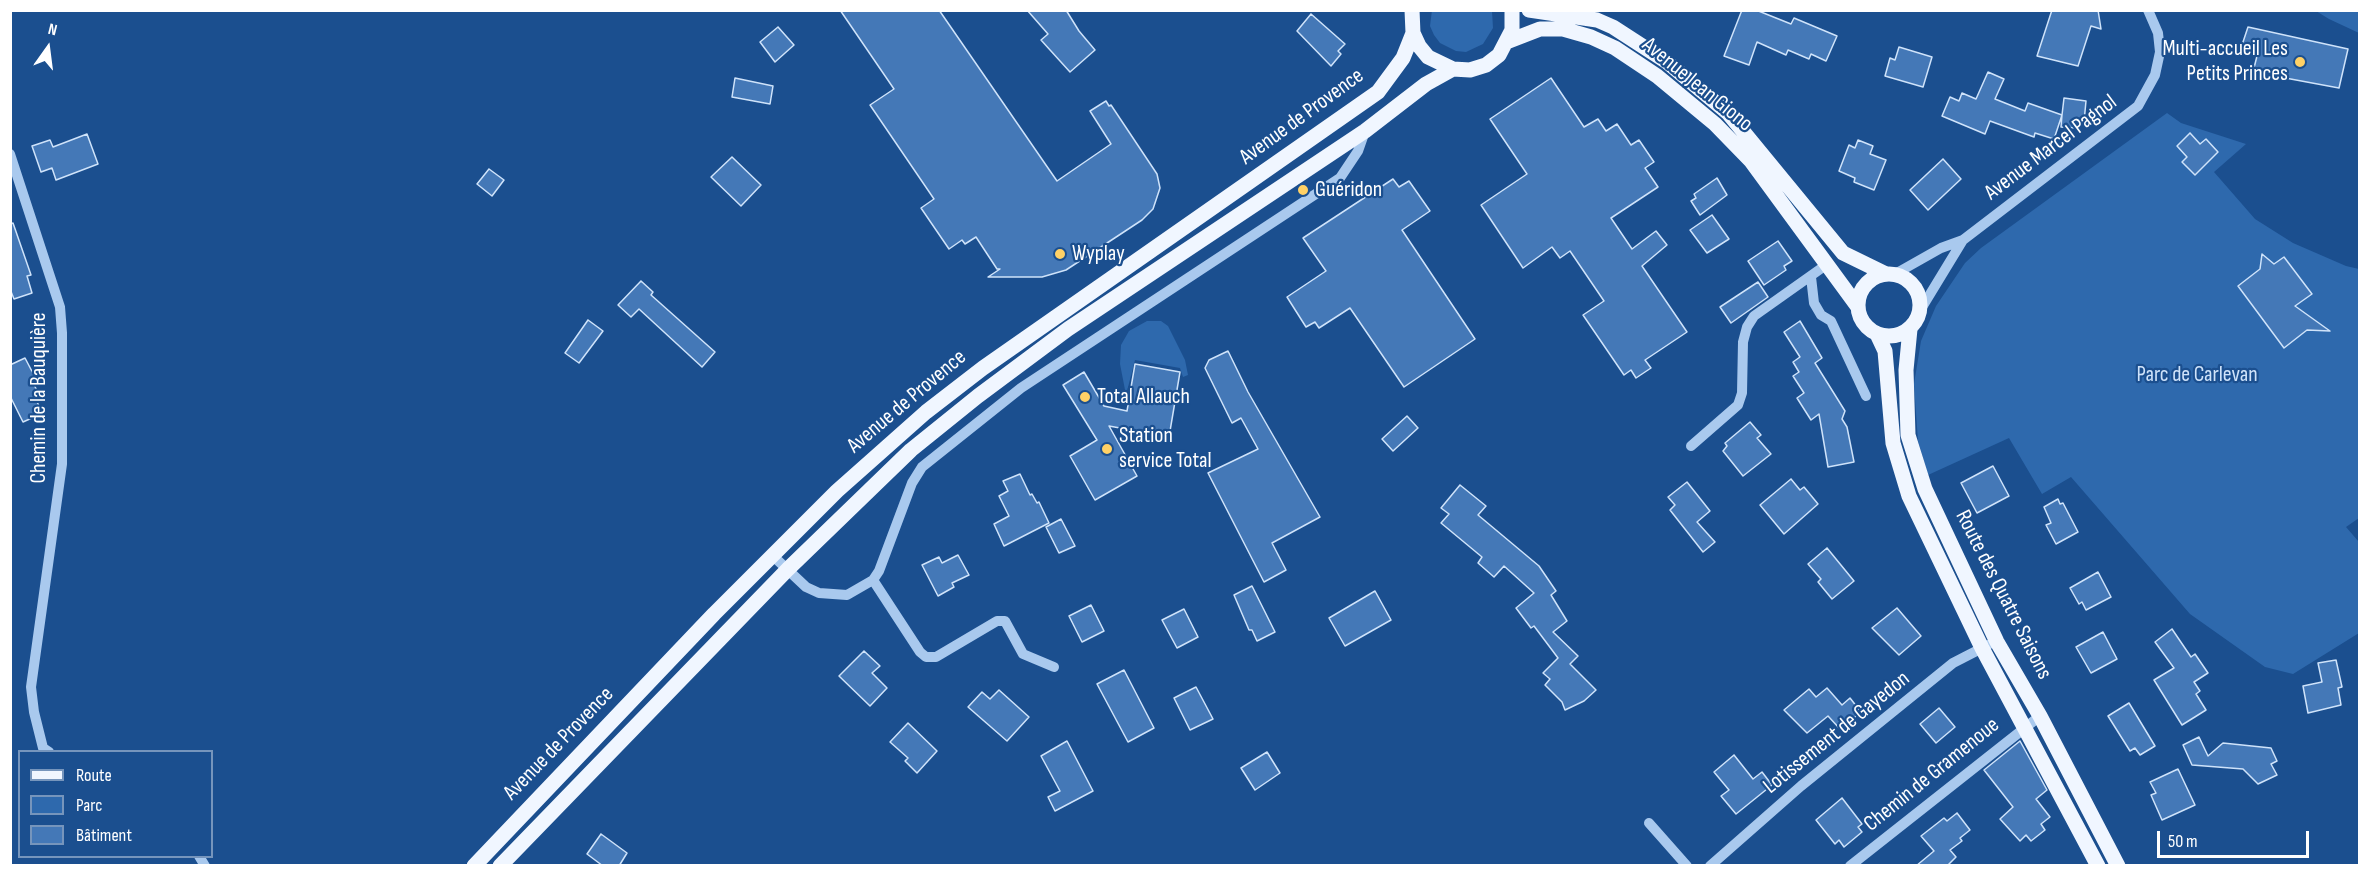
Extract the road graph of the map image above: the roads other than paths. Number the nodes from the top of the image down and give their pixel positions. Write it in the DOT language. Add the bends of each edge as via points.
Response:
graph roads {
  1 [pos="1412,10"];
  2 [pos="1512,10"];
  3 [pos="1529,10"];
  4 [pos="2148,10"];
  5 [pos="1413,33"];
  6 [pos="1509,41"];
  7 [pos="1453,69"];
  8 [pos="1365,131"];
  9 [pos="10,154"];
  10 [pos="1963,240"];
  11 [pos="1826,265"];
  12 [pos="1890,274"];
  13 [pos="1811,277"];
  14 [pos="1858,307"];
  15 [pos="1921,309"];
  16 [pos="1910,329"];
  17 [pos="1877,334"];
  18 [pos="1866,396"];
  19 [pos="1690,446"];
  20 [pos="772,555"];
  21 [pos="788,569"];
  22 [pos="873,580"];
  23 [pos="1996,642"];
  24 [pos="1982,648"];
  25 [pos="1054,667"];
  26 [pos="2040,716"];
  27 [pos="2025,726"];
  28 [pos="46,750"];
  29 [pos="1649,823"];
  30 [pos="474,866"];
  31 [pos="500,866"];
  32 [pos="1687,866"];
  33 [pos="1710,866"];
  34 [pos="1850,866"];
  35 [pos="2098,866"];
  36 [pos="2118,866"];
  1 -- 5 [label="main road"];
  2 -- 6 [label="main road"];
  3 -- 12 [label="main road, Avenue Jean Giono" via="1597,20 1666,62 1728,113 1843,253"];
  4 -- 10 [label="street, Avenue Marcel Pagnol" via="2158,33 2160,52 2155,75 2138,106"];
  5 -- 7 [label="main road" via="1428,57"];
  5 -- 20 [label="main road, Avenue de Provence" via="1403,58 1378,92 983,368 926,412"];
  6 -- 7 [label="main road" via="1486,64 1470,70"];
  6 -- 11 [label="main road, Avenue Jean Giono" via="1540,30 1563,29 1607,44 1657,76 1715,124 1751,161"];
  7 -- 8 [label="main road, Avenue de Provence" via="1426,84"];
  8 -- 21 [label="main road, Avenue de Provence" via="1068,329 978,396 910,450"];
  8 -- 22 [label="street, Avenue de Provence" via="1358,151 1340,178 1021,388 922,467"];
  9 -- 28 [label="street, Chemin de la Bauquière" via="60,307 62,333 62,465 31,687"];
  10 -- 12 [label="street, Avenue Marcel Pagnol"];
  10 -- 15 [label="street, Avenue Marcel Pagnol"];
  11 -- 13 [label="street"];
  11 -- 14 [label="main road, Avenue Jean Giono"];
  12 -- 14 [label="main road" via="1869,281"];
  12 -- 15 [label="main road" via="1911,283 1917,290"];
  13 -- 18 [label="street" via="1814,303 1821,315 1831,321"];
  13 -- 19 [label="street" via="1754,316 1743,342 1742,393 1738,405"];
  14 -- 17 [label="main road" via="1864,323"];
  15 -- 16 [label="main road"];
  16 -- 17 [label="main road" via="1894,336"];
  16 -- 23 [label="main road, Route des Quatre Saisons" via="1906,396 1908,435 1915,462"];
  17 -- 24 [label="main road, Route des Quatre Saisons" via="1885,351 1899,470"];
  20 -- 21 [label="street"];
  20 -- 30 [label="main road, Avenue de Provence"];
  21 -- 22 [label="street" via="806,587 833,596 847,595"];
  21 -- 31 [label="main road, Avenue de Provence"];
  22 -- 25 [label="street" via="926,657 936,657 997,621 1005,621 1023,654"];
  23 -- 24 [label="street, Lotissement de Gayedon"];
  23 -- 26 [label="main road, Route des Quatre Saisons"];
  24 -- 27 [label="main road, Route des Quatre Saisons"];
  24 -- 33 [label="street, Lotissement de Gayedon" via="1953,663 1801,786"];
  26 -- 27 [label="street, Chemin de Gramenoue"];
  26 -- 36 [label="main road, Route des Quatre Saisons"];
  27 -- 34 [label="street, Chemin de Gramenoue"];
  27 -- 35 [label="main road, Route des Quatre Saisons"];
  29 -- 32 [label="street"];
}
